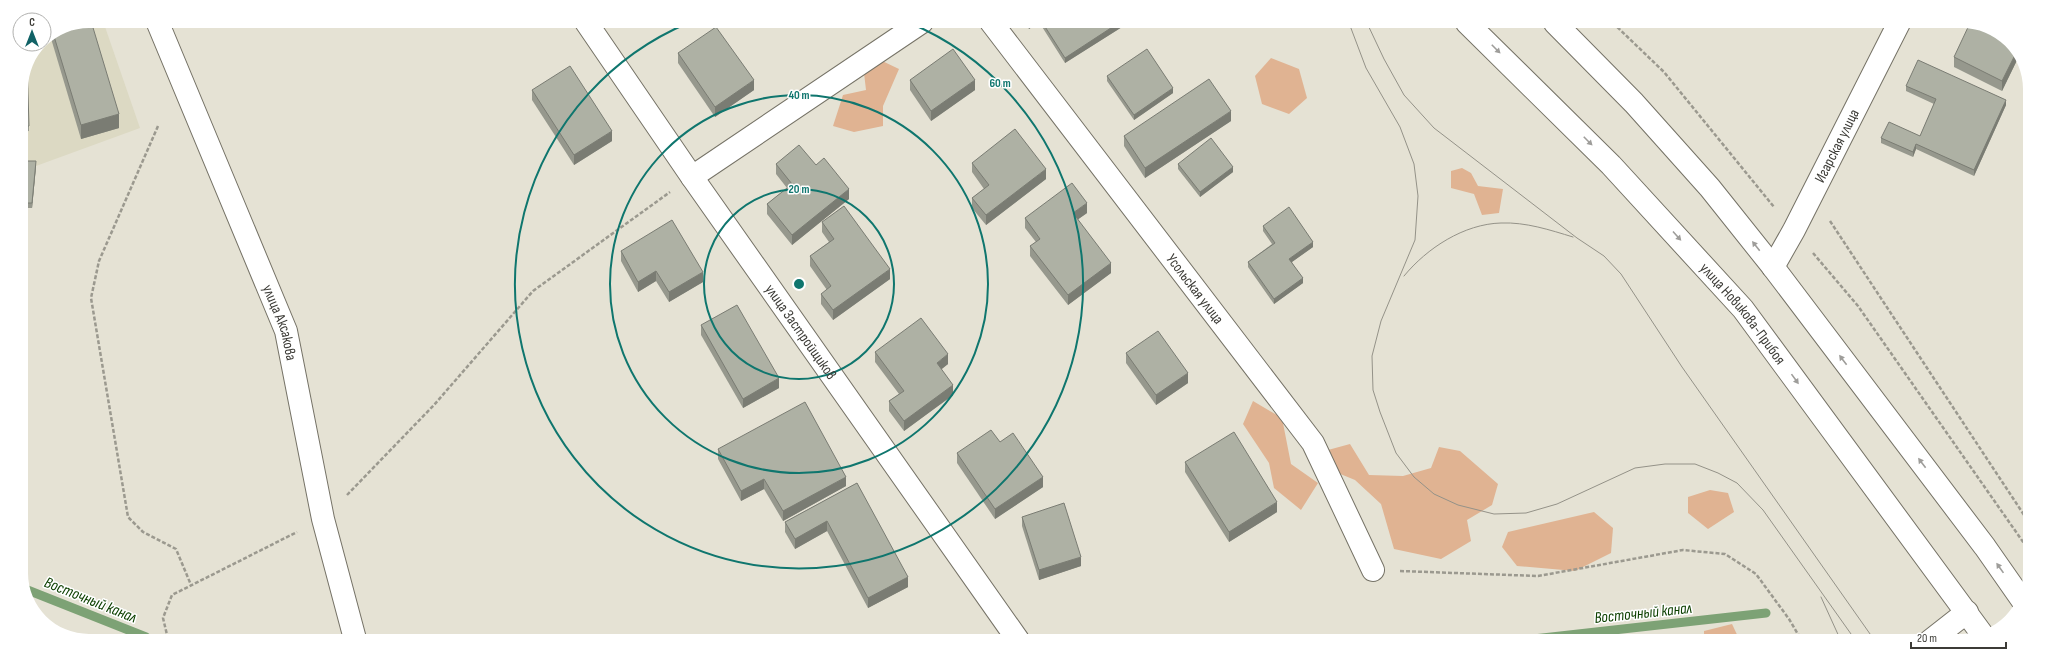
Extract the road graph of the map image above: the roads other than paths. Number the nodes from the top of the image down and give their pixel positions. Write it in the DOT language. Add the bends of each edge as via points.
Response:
graph roads {
  1 [pos="160,28"];
  2 [pos="590,28"];
  3 [pos="913,28"];
  4 [pos="996,28"];
  5 [pos="1472,28"];
  6 [pos="1560,28"];
  7 [pos="1895,28"];
  8 [pos="692,177"];
  9 [pos="1773,267"];
  10 [pos="1373,570"];
  11 [pos="2019,595"];
  12 [pos="1967,612"];
  13 [pos="1980,631"];
  14 [pos="354,634"];
  15 [pos="1014,634"];
  16 [pos="1939,634"];
  1 -- 14 [label="street, улица Аксакова" via="286,331 323,519"];
  2 -- 8 [label="street, улица Застройщиков"];
  3 -- 8 [label="street"];
  4 -- 10 [label="street, Усольская улица" via="1313,443"];
  5 -- 12 [label="street, улица Новикова-Прибоя, one-way" via="1612,165 1743,309"];
  9 -- 6 [label="street, one-way" via="1710,188 1634,104"];
  7 -- 9 [label="street, Игарская улица"];
  8 -- 15 [label="street, улица Застройщиков"];
  11 -- 9 [label="street, one-way"];
  12 -- 13 [label="street, улица Новикова-Прибоя"];
  12 -- 16 [label="street"];
}
